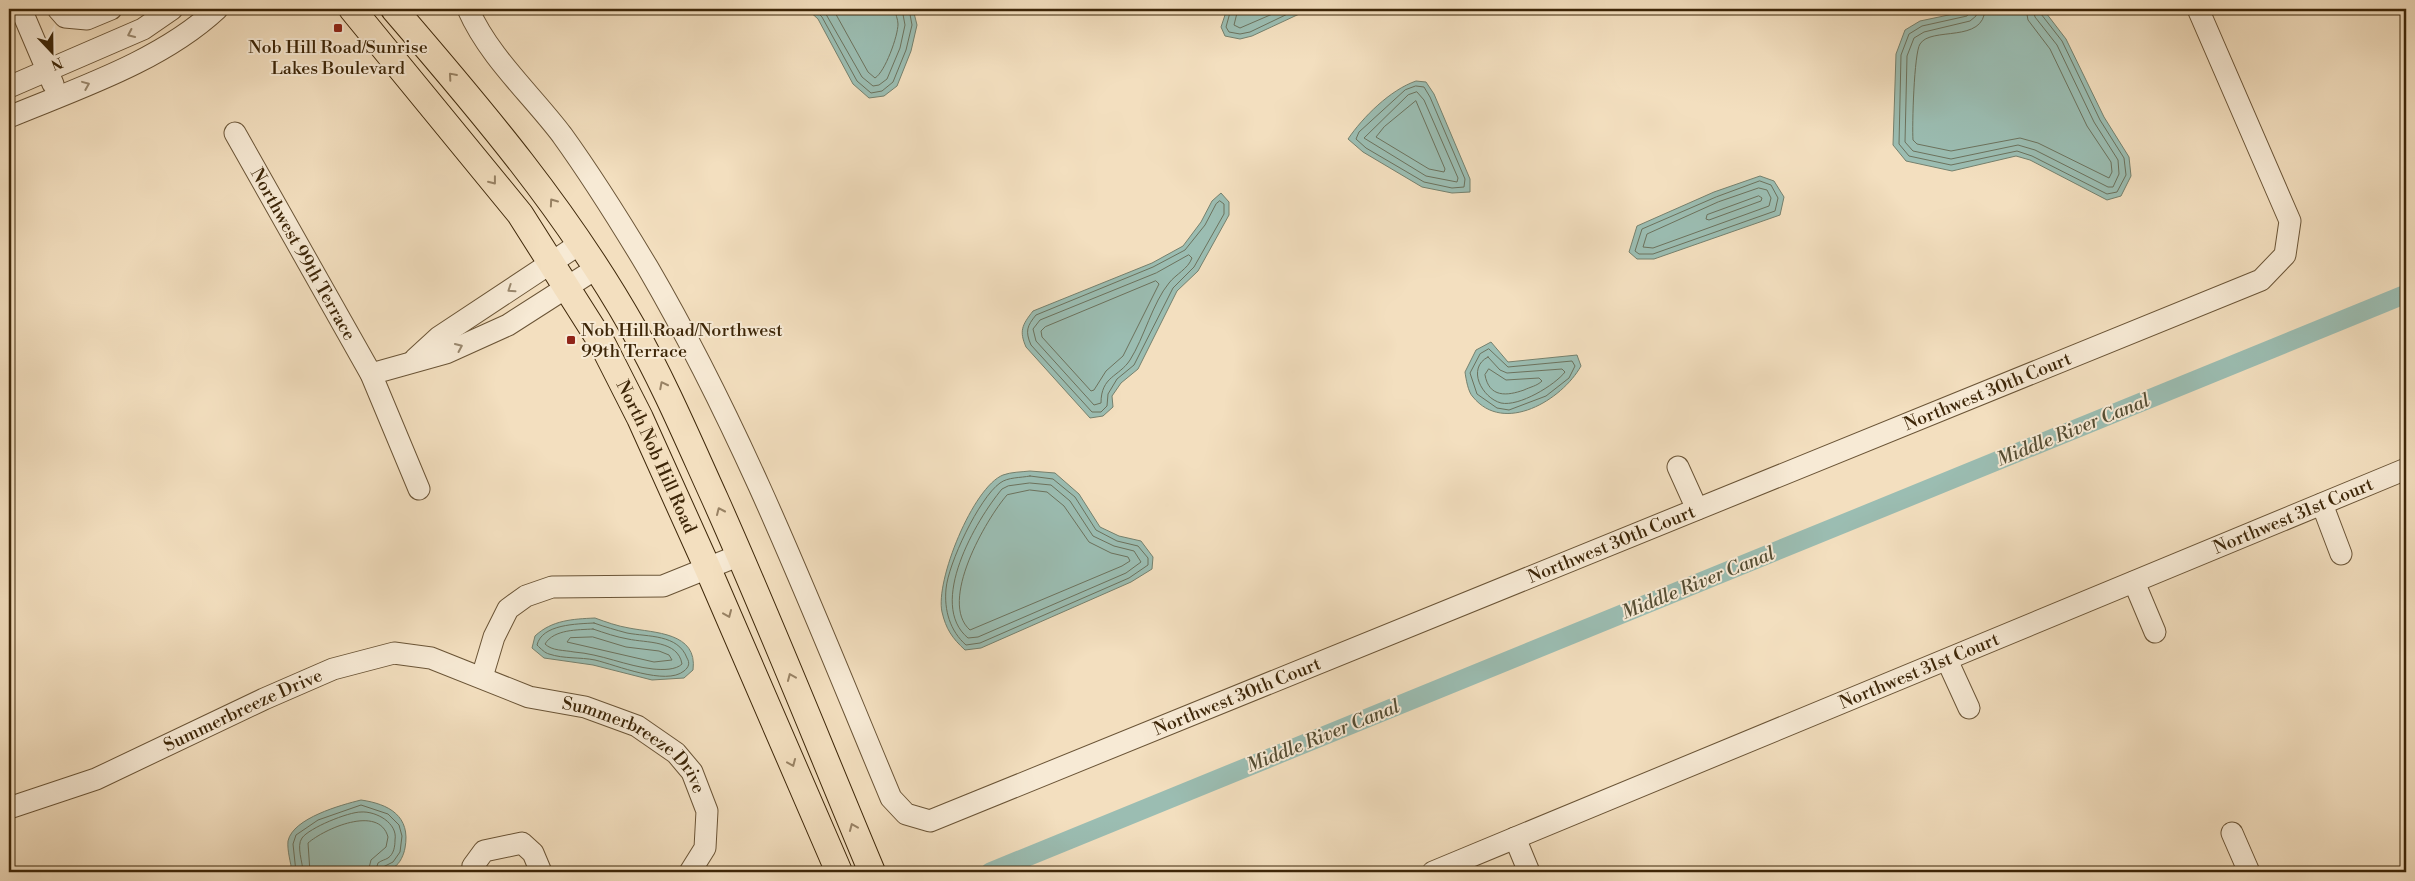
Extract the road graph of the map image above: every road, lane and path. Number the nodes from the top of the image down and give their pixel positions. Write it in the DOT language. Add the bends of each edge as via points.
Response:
graph roads {
  1 [pos="21,9"];
  2 [pos="58,9"];
  3 [pos="111,9"];
  4 [pos="172,9"];
  5 [pos="217,9"];
  6 [pos="352,9"];
  7 [pos="394,9"];
  8 [pos="468,9"];
  9 [pos="2198,9"];
  10 [pos="47,71"];
  11 [pos="9,87"];
  12 [pos="57,96"];
  13 [pos="9,116"];
  14 [pos="235,133"];
  15 [pos="581,243"];
  16 [pos="552,262"];
  17 [pos="597,268"];
  18 [pos="568,287"];
  19 [pos="413,361"];
  20 [pos="371,374"];
  21 [pos="1678,467"];
  22 [pos="2406,469"];
  23 [pos="419,489"];
  24 [pos="2322,504"];
  25 [pos="1697,509"];
  26 [pos="2341,554"];
  27 [pos="740,556"];
  28 [pos="708,569"];
  29 [pos="2134,582"];
  30 [pos="2154,632"];
  31 [pos="1947,660"];
  32 [pos="482,677"];
  33 [pos="1970,708"];
  34 [pos="9,808"];
  35 [pos="2232,833"];
  36 [pos="1515,838"];
  37 [pos="476,872"];
  38 [pos="541,872"];
  39 [pos="690,872"];
  40 [pos="839,872"];
  41 [pos="872,872"];
  42 [pos="1433,872"];
  43 [pos="1529,872"];
  44 [pos="2249,872"];
  1 -- 10 [label="street"];
  2 -- 3 [label="street" via="65,17 87,19"];
  4 -- 10 [label="street, one-way" via="142,29"];
  12 -- 5 [label="street, one-way" via="122,70 156,52"];
  6 -- 16 [label="main road, North Nob Hill Road, one-way" via="469,149 520,214"];
  15 -- 7 [label="main road, North Nob Hill Road, one-way" via="488,118"];
  8 -- 25 [label="street, Northwest 30th Court" via="478,31 562,136 623,226 682,328 752,470 891,798 906,814 930,821"];
  9 -- 25 [label="street, Northwest 30th Court" via="2290,221 2285,255 2261,280"];
  10 -- 11 [label="street"];
  10 -- 12 [label="street"];
  12 -- 13 [label="street"];
  14 -- 20 [label="street, Northwest 99th Terrace"];
  15 -- 16 [label="street"];
  15 -- 17 [label="main road, North Nob Hill Road"];
  16 -- 18 [label="main road, North Nob Hill Road"];
  16 -- 19 [label="street, one-way" via="439,337"];
  17 -- 18 [label="street"];
  27 -- 17 [label="main road, North Nob Hill Road, one-way" via="670,400"];
  19 -- 18 [label="street, one-way" via="446,353 508,326"];
  18 -- 28 [label="main road, North Nob Hill Road" via="603,345 640,418"];
  19 -- 20 [label="street"];
  20 -- 23 [label="street, Northwest 99th Terrace"];
  21 -- 25 [label="street"];
  22 -- 24 [label="street, Northwest 31st Court"];
  24 -- 26 [label="street"];
  24 -- 29 [label="street, Northwest 31st Court"];
  27 -- 28 [label="street"];
  41 -- 27 [label="main road, North Nob Hill Road, one-way"];
  28 -- 32 [label="street" via="663,586 552,587 526,596 508,609 494,637"];
  28 -- 40 [label="main road, North Nob Hill Road, one-way"];
  29 -- 30 [label="street"];
  29 -- 31 [label="street, Northwest 31st Court"];
  31 -- 33 [label="street"];
  31 -- 36 [label="street, Northwest 31st Court"];
  32 -- 34 [label="street, Summerbreeze Drive" via="431,658 394,653 333,670 255,703 96,779"];
  32 -- 39 [label="street, Summerbreeze Drive" via="529,698 585,708 637,726 676,753 692,772 707,811 705,848"];
  35 -- 44 [label="street"];
  36 -- 42 [label="street, Northwest 31st Court"];
  36 -- 43 [label="street"];
  37 -- 38 [label="street" via="473,866 484,850 522,843 533,853"];
}
